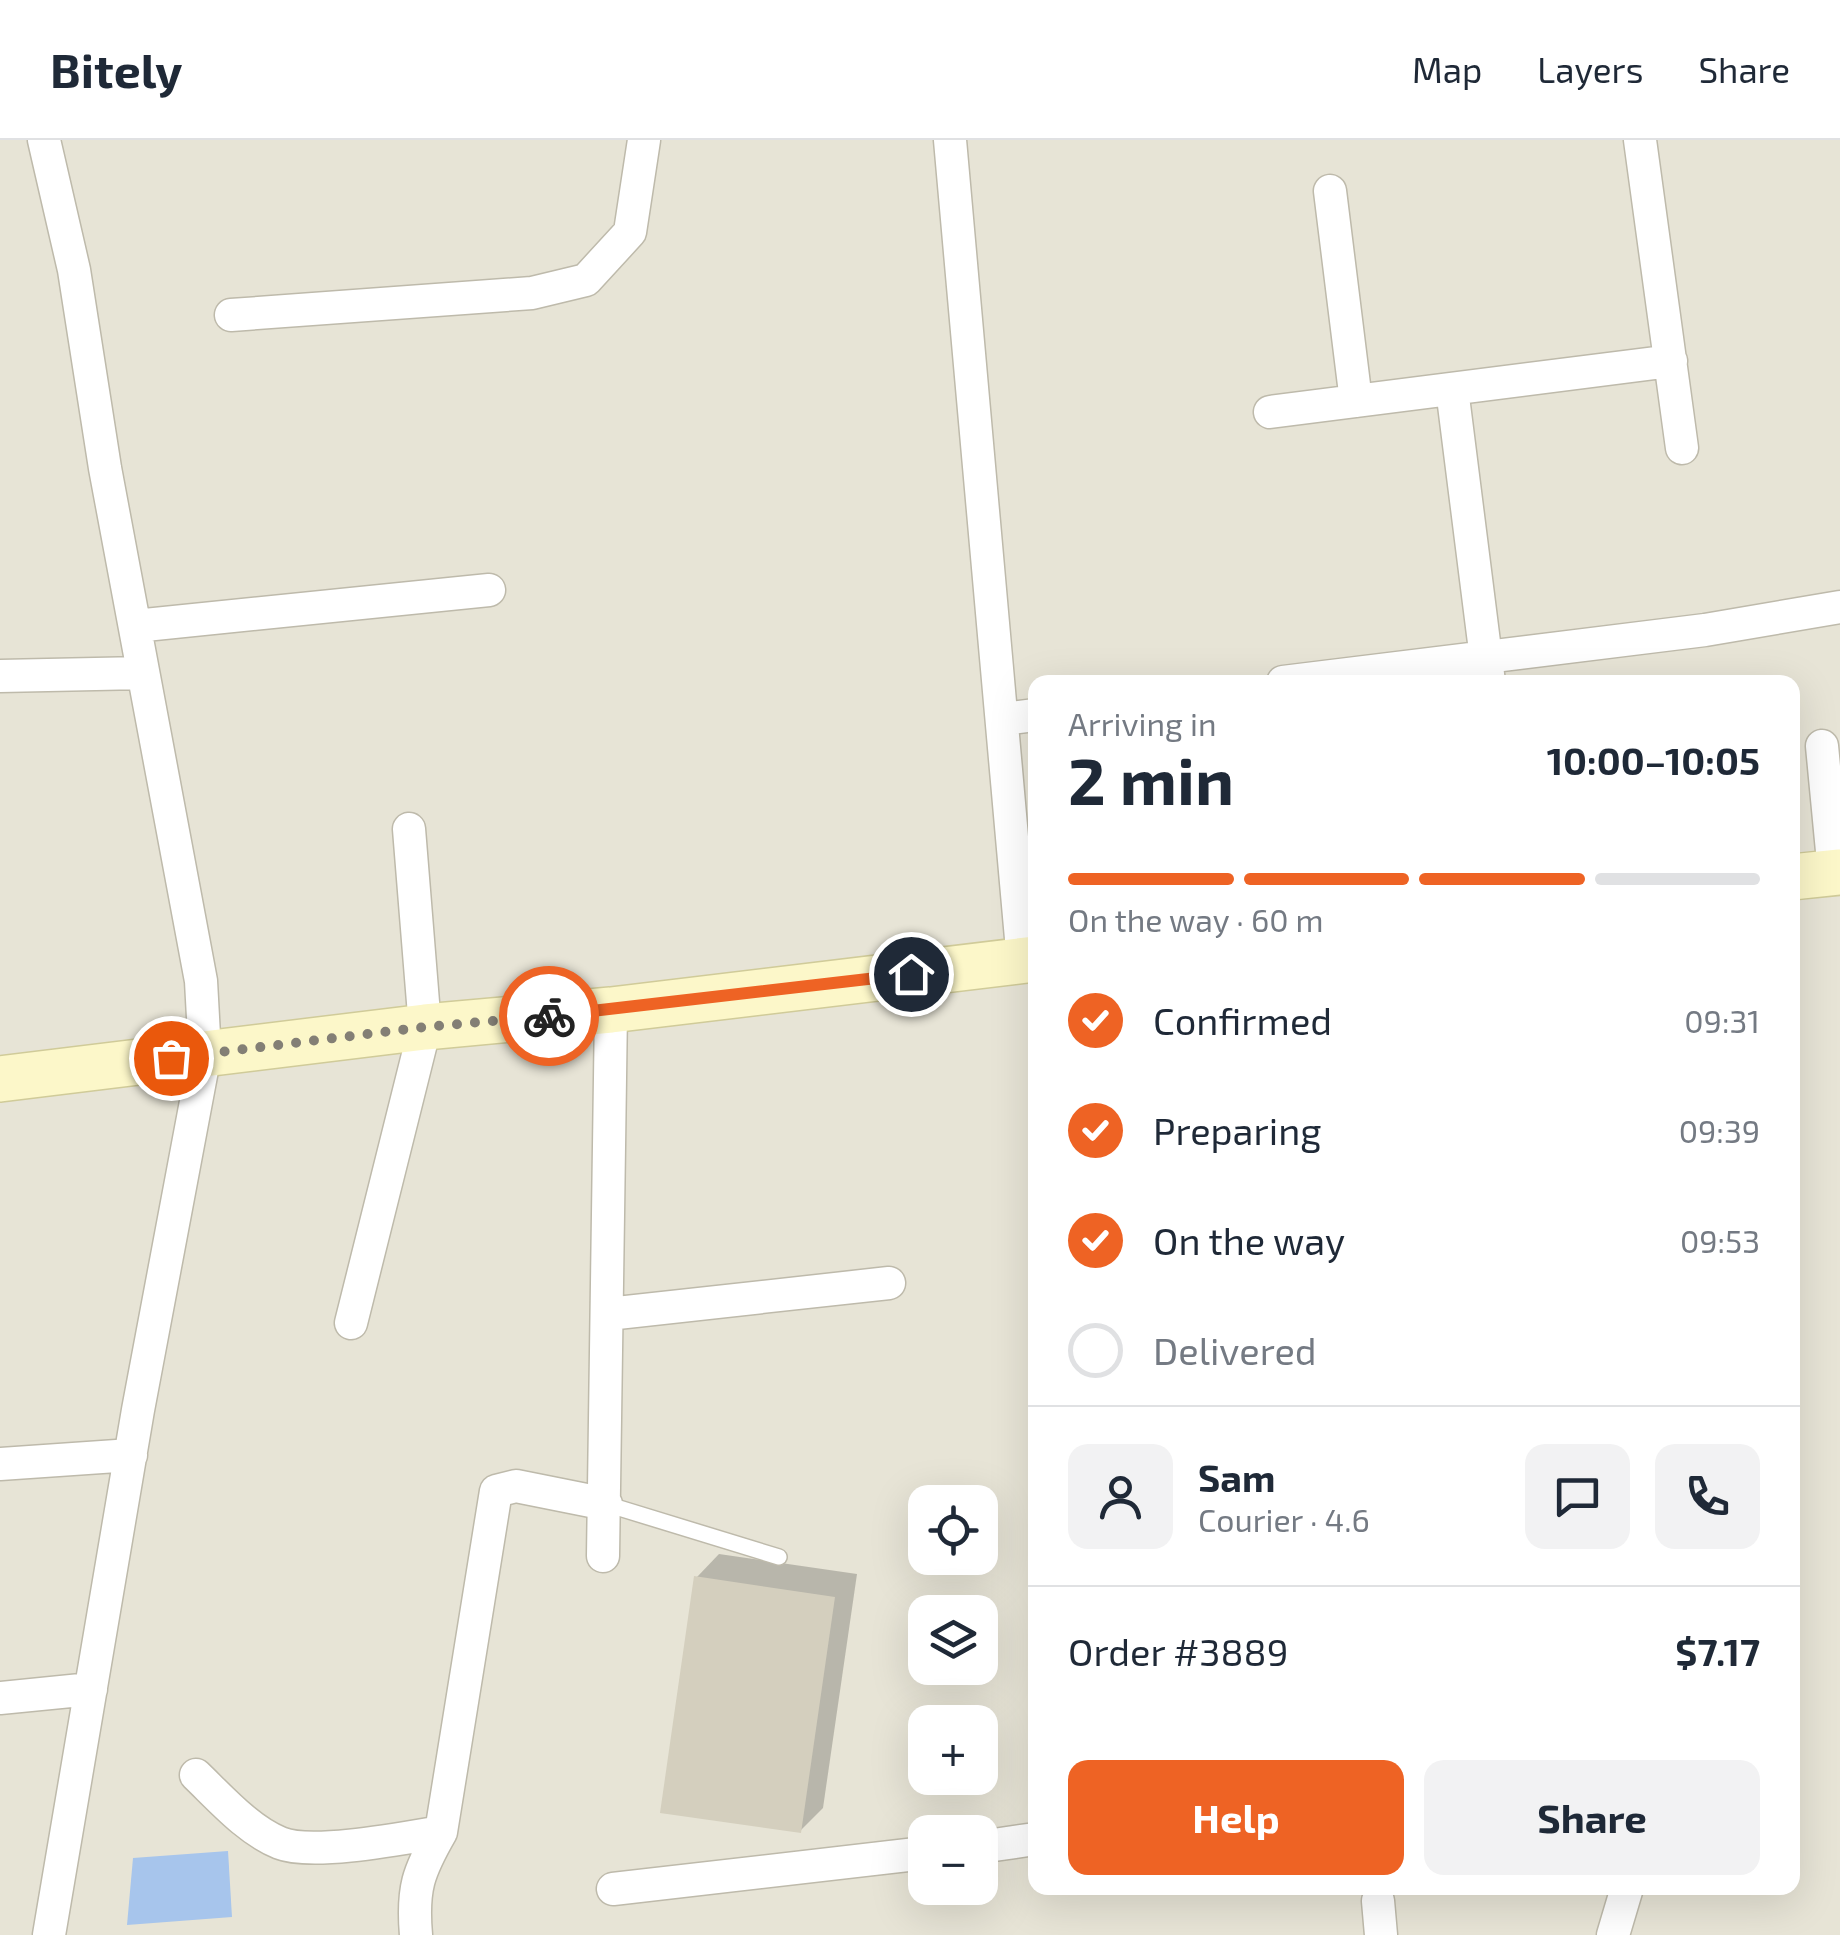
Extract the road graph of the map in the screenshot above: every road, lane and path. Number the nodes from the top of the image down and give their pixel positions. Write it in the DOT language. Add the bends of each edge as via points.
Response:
graph roads {
  1 [pos="44,140"];
  2 [pos="644,140"];
  3 [pos="950,140"];
  4 [pos="1640,140"];
  5 [pos="1330,191"];
  6 [pos="231,315"];
  7 [pos="1670,362"];
  8 [pos="1452,389"];
  9 [pos="1356,401"];
  10 [pos="1270,412"];
  11 [pos="1682,448"];
  12 [pos="489,590"];
  13 [pos="1840,607"];
  14 [pos="135,626"];
  15 [pos="1488,669"];
  16 [pos="143,672"];
  17 [pos="1393,675"];
  18 [pos="0,676"];
  19 [pos="1028,716"];
  20 [pos="1002,720"];
  21 [pos="1822,746"];
  22 [pos="409,828"];
  23 [pos="1822,874"];
  24 [pos="1028,951"];
  25 [pos="1028,960"];
  26 [pos="612,1010"];
  27 [pos="425,1027"];
  28 [pos="205,1054"];
  29 [pos="0,1079"];
  30 [pos="889,1283"];
  31 [pos="608,1314"];
  32 [pos="351,1323"];
  33 [pos="130,1455"];
  34 [pos="0,1464"];
  35 [pos="606,1504"];
  36 [pos="602,1556"];
  37 [pos="779,1557"];
  38 [pos="91,1689"];
  39 [pos="0,1698"];
  40 [pos="196,1775"];
  41 [pos="441,1832"];
  42 [pos="1028,1840"];
  43 [pos="998,1844"];
  44 [pos="908,1856"];
  45 [pos="613,1889"];
  46 [pos="1625,1895"];
  47 [pos="1378,1901"];
  48 [pos="49,1935"];
  49 [pos="416,1935"];
  50 [pos="1382,1935"];
  51 [pos="1613,1935"];
  1 -- 14 [label="street" via="74,270"];
  2 -- 6 [label="street" via="630,232 586,280 532,293"];
  3 -- 20 [label="street"];
  4 -- 7 [label="street"];
  5 -- 9 [label="street"];
  7 -- 8 [label="street"];
  7 -- 11 [label="street"];
  8 -- 9 [label="street"];
  8 -- 15 [label="street"];
  9 -- 10 [label="street"];
  12 -- 14 [label="street"];
  13 -- 15 [label="street"];
  14 -- 16 [label="street"];
  15 -- 17 [label="street"];
  16 -- 18 [label="street"];
  16 -- 28 [label="street" via="202,981"];
  19 -- 20 [label="street"];
  20 -- 24 [label="street"];
  21 -- 23 [label="street"];
  22 -- 27 [label="street"];
  25 -- 26 [label="street"];
  26 -- 27 [label="street"];
  26 -- 31 [label="street"];
  27 -- 28 [label="street"];
  27 -- 32 [label="street"];
  28 -- 29 [label="street"];
  28 -- 33 [label="street"];
  30 -- 31 [label="street"];
  31 -- 35 [label="street"];
  33 -- 34 [label="street"];
  33 -- 38 [label="street"];
  35 -- 36 [label="street"];
  35 -- 37 [label="lane"];
  35 -- 41 [label="street" via="516,1486 496,1491"];
  38 -- 39 [label="street"];
  38 -- 48 [label="street"];
  40 -- 41 [label="street" via="281,1844 327,1848"];
  41 -- 49 [label="street" via="420,1868"];
  42 -- 43 [label="street"];
  44 -- 45 [label="street"];
  46 -- 51 [label="street"];
  47 -- 50 [label="street"];
}
